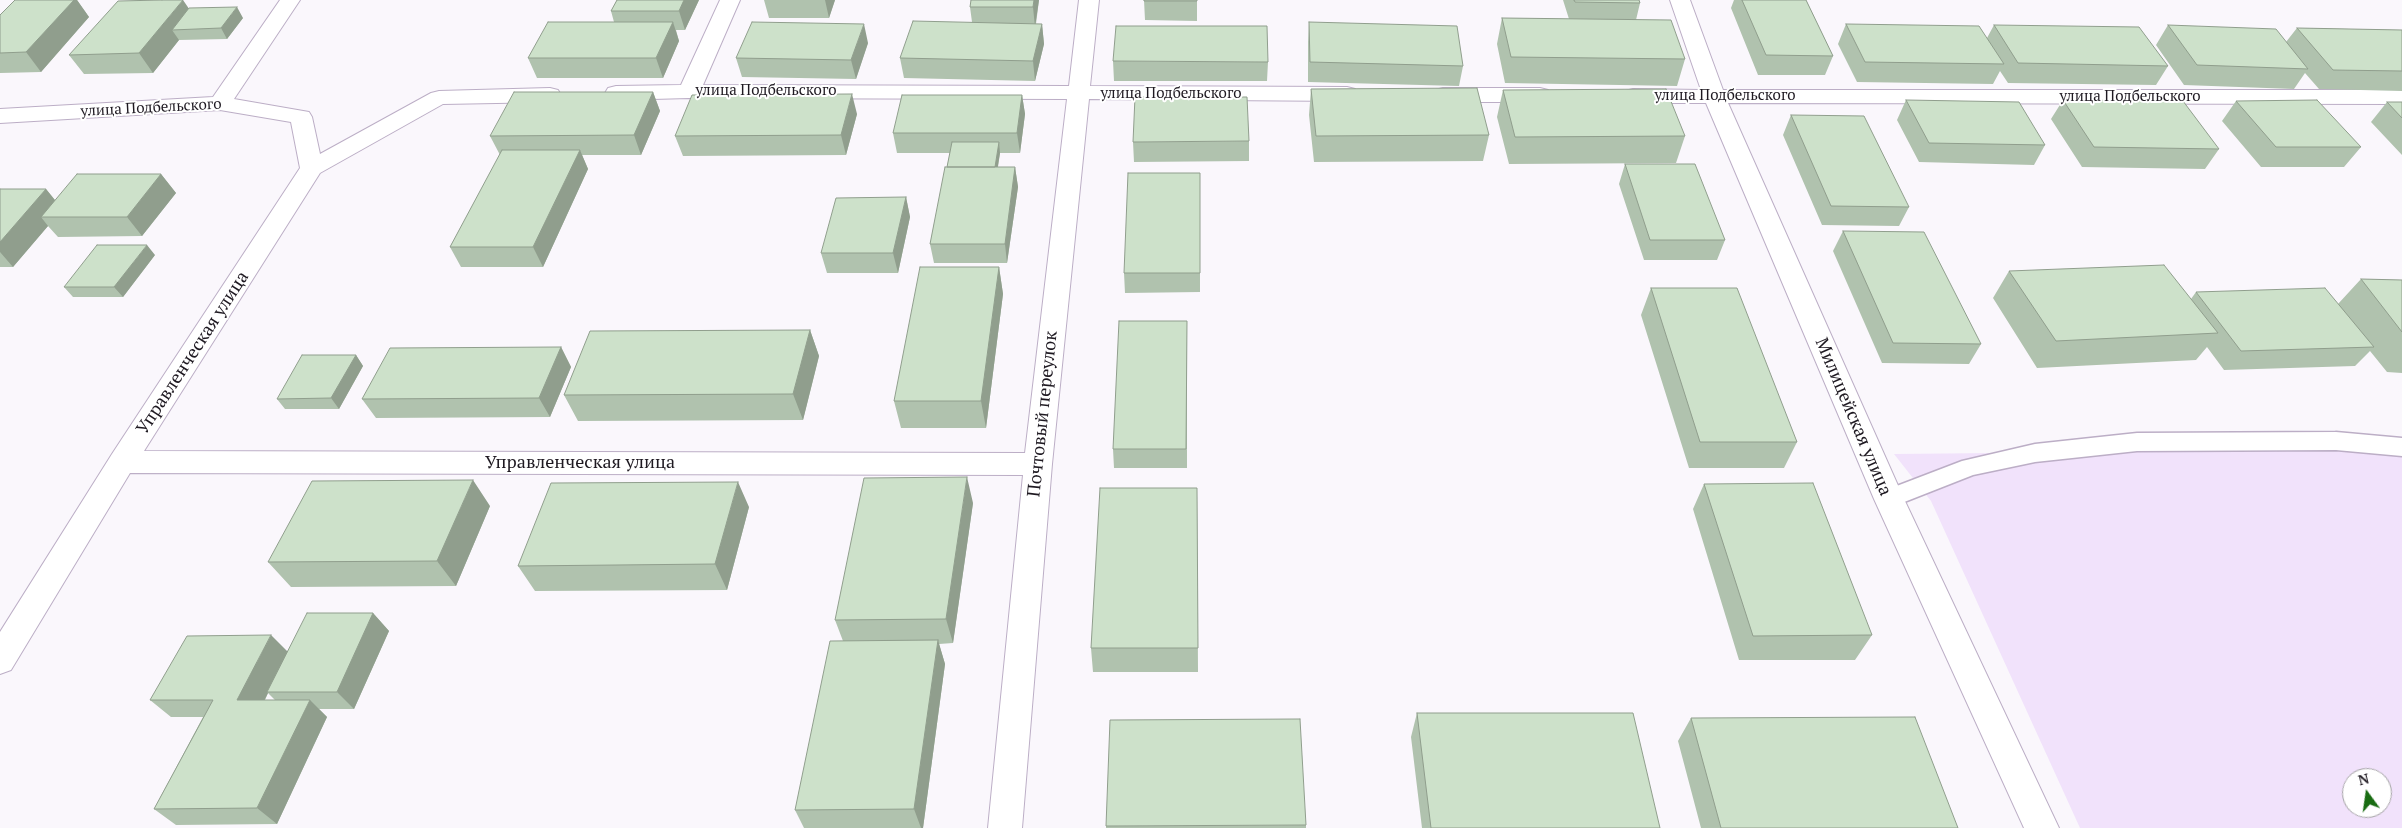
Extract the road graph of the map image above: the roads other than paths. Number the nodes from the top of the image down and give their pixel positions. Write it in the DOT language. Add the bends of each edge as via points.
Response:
graph roads {
  1 [pos="290,0"];
  2 [pos="730,0"];
  3 [pos="1089,0"];
  4 [pos="1680,0"];
  5 [pos="689,91"];
  6 [pos="599,93"];
  7 [pos="1077,93"];
  8 [pos="569,94"];
  9 [pos="1366,94"];
  10 [pos="1426,95"];
  11 [pos="1565,95"];
  12 [pos="1615,95"];
  13 [pos="1714,96"];
  14 [pos="2402,98"];
  15 [pos="220,103"];
  16 [pos="0,116"];
  17 [pos="312,168"];
  18 [pos="2402,447"];
  19 [pos="122,462"];
  20 [pos="1038,464"];
  21 [pos="1889,499"];
  22 [pos="3,649"];
  23 [pos="1005,828"];
  24 [pos="2042,828"];
  1 -- 15 [label="street"];
  2 -- 5 [label="street"];
  3 -- 7 [label="street, Почтовый переулок"];
  4 -- 13 [label="street, Милицейская улица"];
  5 -- 6 [label="street, улица Подбельского"];
  5 -- 7 [label="street, улица Подбельского"];
  7 -- 9 [label="street, улица Подбельского"];
  7 -- 20 [label="street, Почтовый переулок"];
  8 -- 17 [label="street" via="439,98"];
  10 -- 11 [label="street"];
  12 -- 13 [label="street, улица Подбельского"];
  13 -- 14 [label="street, улица Подбельского"];
  13 -- 21 [label="street, Милицейская улица"];
  15 -- 16 [label="street, улица Подбельского"];
  15 -- 17 [label="street, улица Подбельского" via="301,117"];
  17 -- 19 [label="street, Управленческая улица"];
  18 -- 21 [label="lane" via="2336,442 2127,443 2035,453 1970,467"];
  19 -- 20 [label="street, Управленческая улица"];
  19 -- 22 [label="street, Управленческая улица"];
  20 -- 23 [label="street, Почтовый переулок"];
  21 -- 24 [label="street, Милицейская улица"];
}
